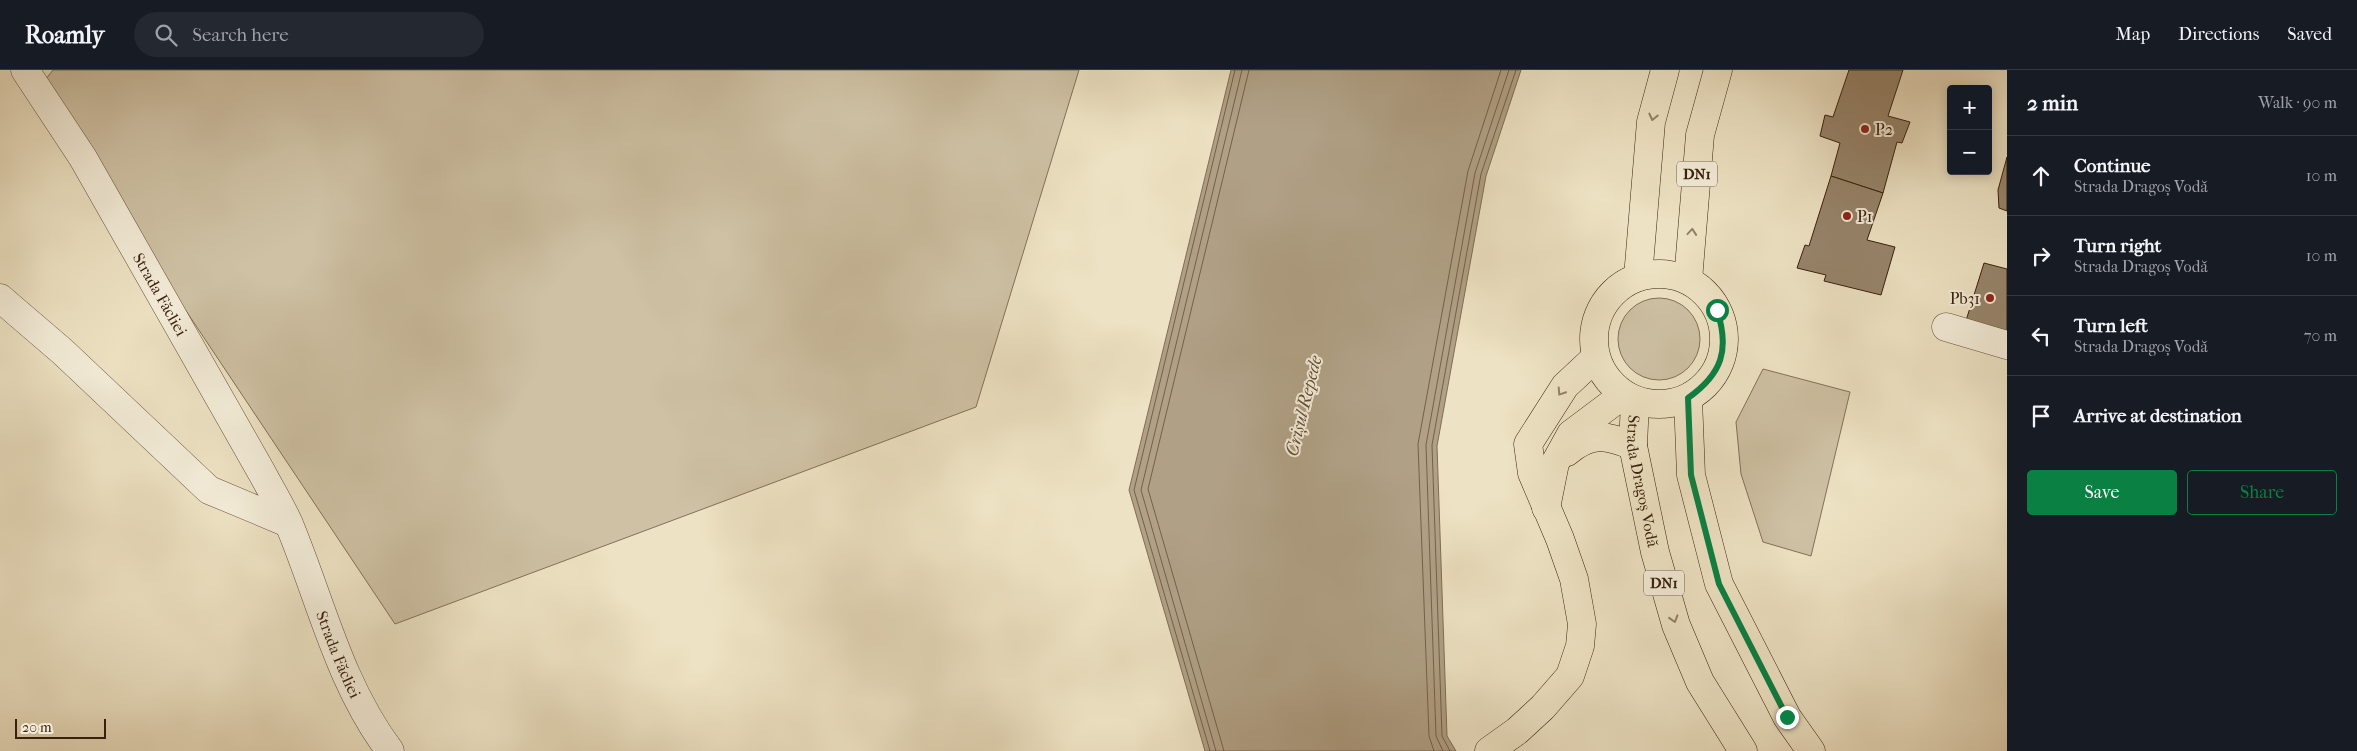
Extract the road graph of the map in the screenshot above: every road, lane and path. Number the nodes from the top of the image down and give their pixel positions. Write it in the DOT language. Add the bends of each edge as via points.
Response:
graph roads {
  1 [pos="25,70"];
  2 [pos="1665,70"];
  3 [pos="1718,70"];
  4 [pos="1638,277"];
  5 [pos="1688,280"];
  6 [pos="0,298"];
  7 [pos="1946,326"];
  8 [pos="2007,346"];
  9 [pos="1596,358"];
  10 [pos="1629,398"];
  11 [pos="1688,398"];
  12 [pos="1633,446"];
  13 [pos="1554,462"];
  14 [pos="1546,508"];
  15 [pos="288,523"];
  16 [pos="390,751"];
  17 [pos="1489,751"];
  18 [pos="1743,751"];
  19 [pos="1811,751"];
  1 -- 15 [label="street, Strada Făcliei" via="84,158"];
  2 -- 4 [label="main road, one-way" via="1651,122"];
  5 -- 3 [label="main road, DN1, one-way" via="1700,135"];
  4 -- 5 [label="main road, Strada Dragoș Vodă" via="1663,274"];
  4 -- 9 [label="main road, Strada Dragoș Vodă" via="1620,286 1606,300 1596,318 1593,338"];
  5 -- 11 [label="main road, Strada Dragoș Vodă" via="1705,293 1717,310 1724,329 1724,350 1717,370"];
  6 -- 15 [label="street" via="63,352 210,490"];
  7 -- 8 [label="street"];
  9 -- 10 [label="main road, Strada Dragoș Vodă" via="1606,379"];
  9 -- 14 [label="main road, one-way" via="1565,386 1528,444 1532,473"];
  10 -- 11 [label="main road, Strada Dragoș Vodă" via="1662,405"];
  10 -- 12 [label="main road, Strada Dragoș Vodă / DN1"];
  10 -- 13 [label="main road" via="1571,434"];
  11 -- 19 [label="main road" via="1691,475 1719,584 1787,717"];
  12 -- 13 [label="main road" via="1608,436 1594,437 1573,447"];
  12 -- 18 [label="main road, Strada Dragoș Vodă / DN1, one-way" via="1655,552 1676,625 1700,682"];
  13 -- 14 [label="main road"];
  14 -- 17 [label="main road" via="1574,579 1582,624 1580,646 1570,676 1518,731"];
  15 -- 16 [label="street, Strada Făcliei" via="336,654 364,713"];
}
